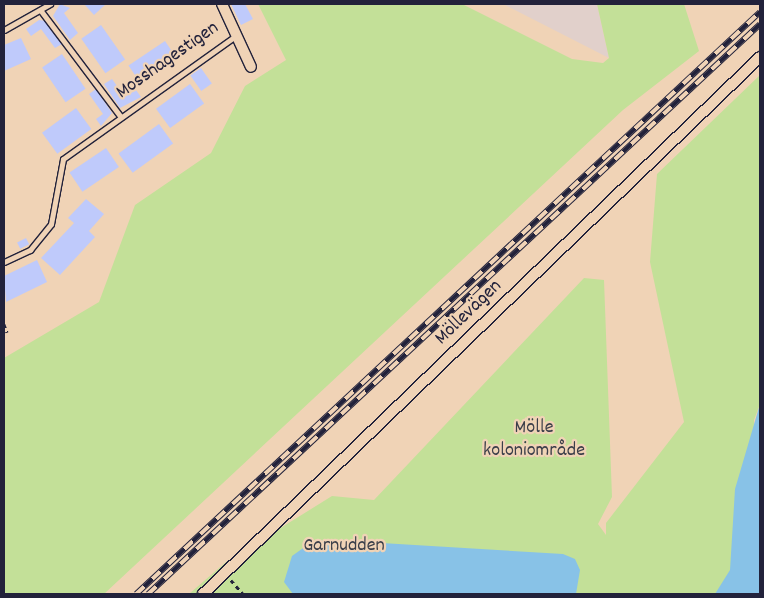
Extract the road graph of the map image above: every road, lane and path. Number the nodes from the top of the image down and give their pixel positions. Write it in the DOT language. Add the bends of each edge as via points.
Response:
graph roads {
  1 [pos="50,4"];
  2 [pos="222,4"];
  3 [pos="41,11"];
  4 [pos="4,30"];
  5 [pos="237,35"];
  6 [pos="760,58"];
  7 [pos="251,67"];
  8 [pos="120,116"];
  9 [pos="4,262"];
  10 [pos="4,324"];
  11 [pos="7,332"];
  12 [pos="226,573"];
  13 [pos="203,594"];
  14 [pos="243,594"];
  1 -- 3 [label="lane"];
  2 -- 5 [label="street, Mosshagestigen"];
  3 -- 4 [label="lane"];
  3 -- 8 [label="lane, Mosshagestigen"];
  5 -- 7 [label="street, Mosshagestigen"];
  5 -- 8 [label="lane, Mosshagestigen"];
  6 -- 12 [label="street, Möllevägen"];
  8 -- 9 [label="lane, Mosshagestigen" via="63,160 51,224 30,250"];
  10 -- 11 [label="path"];
  12 -- 13 [label="street, Möllevägen"];
  12 -- 14 [label="path"];
}
